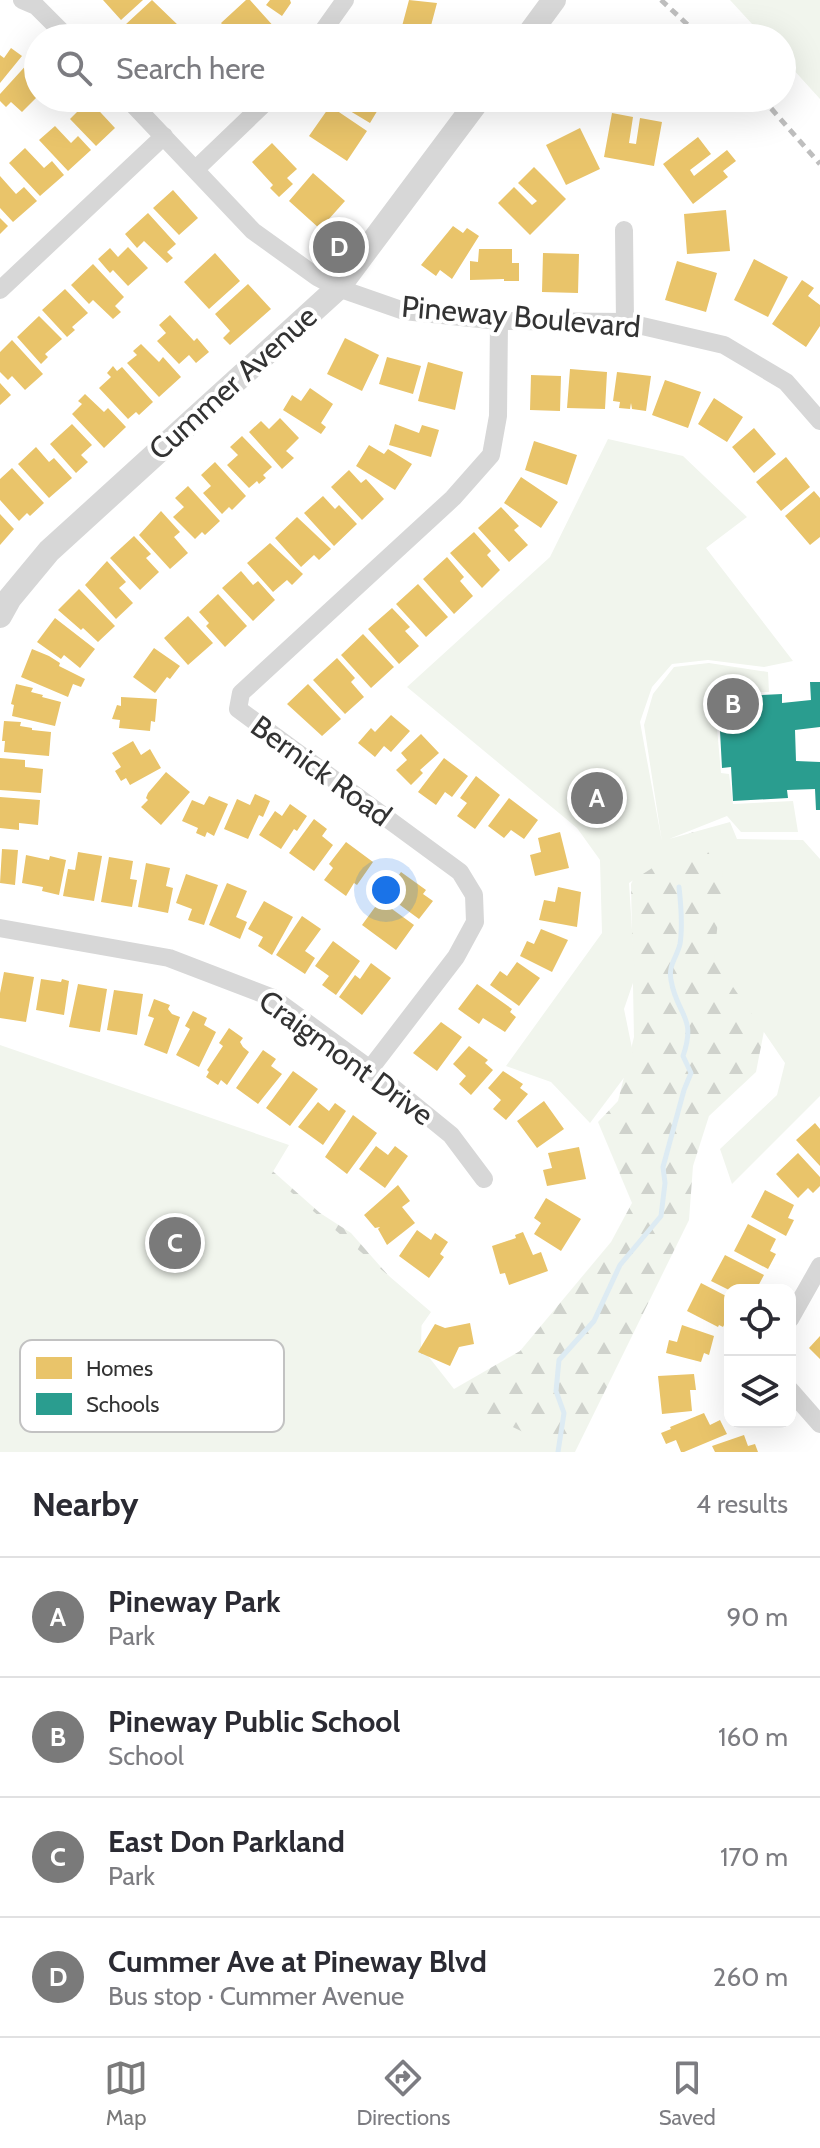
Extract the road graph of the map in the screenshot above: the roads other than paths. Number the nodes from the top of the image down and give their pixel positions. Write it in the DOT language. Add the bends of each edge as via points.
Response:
graph roads {
  1 [pos="22,0"];
  2 [pos="345,0"];
  3 [pos="554,0"];
  4 [pos="54,24"];
  5 [pos="328,24"];
  6 [pos="536,24"];
  7 [pos="141,112"];
  8 [pos="255,112"];
  9 [pos="470,112"];
  10 [pos="164,136"];
  11 [pos="196,169"];
  12 [pos="624,230"];
  13 [pos="338,288"];
  14 [pos="0,290"];
  15 [pos="499,321"];
  16 [pos="625,322"];
  17 [pos="820,421"];
  18 [pos="0,616"];
  19 [pos="0,928"];
  20 [pos="370,1069"];
  21 [pos="484,1179"];
  22 [pos="820,1266"];
  23 [pos="796,1308"];
  24 [pos="796,1397"];
  25 [pos="820,1424"];
  1 -- 4 [label="street"];
  2 -- 5 [label="street"];
  3 -- 6 [label="street"];
  7 -- 10 [label="street, Pineway Boulevard"];
  8 -- 11 [label="street"];
  9 -- 13 [label="street, Cummer Avenue"];
  10 -- 11 [label="street, Pineway Boulevard"];
  10 -- 14 [label="street"];
  11 -- 13 [label="street, Pineway Boulevard" via="253,231"];
  12 -- 16 [label="street"];
  13 -- 15 [label="street, Pineway Boulevard" via="404,311"];
  13 -- 18 [label="street, Cummer Avenue" via="49,551"];
  15 -- 16 [label="street, Pineway Boulevard"];
  15 -- 20 [label="street, Bernick Road" via="498,416 491,455 453,498 241,693 238,709 460,872 474,895 475,922 456,957"];
  16 -- 17 [label="street, Pineway Boulevard" via="724,345 786,382"];
  19 -- 20 [label="street, Craigmont Drive" via="169,958 273,998"];
  20 -- 21 [label="street, Craigmont Drive" via="451,1135"];
  22 -- 23 [label="street"];
  24 -- 25 [label="street"];
}
